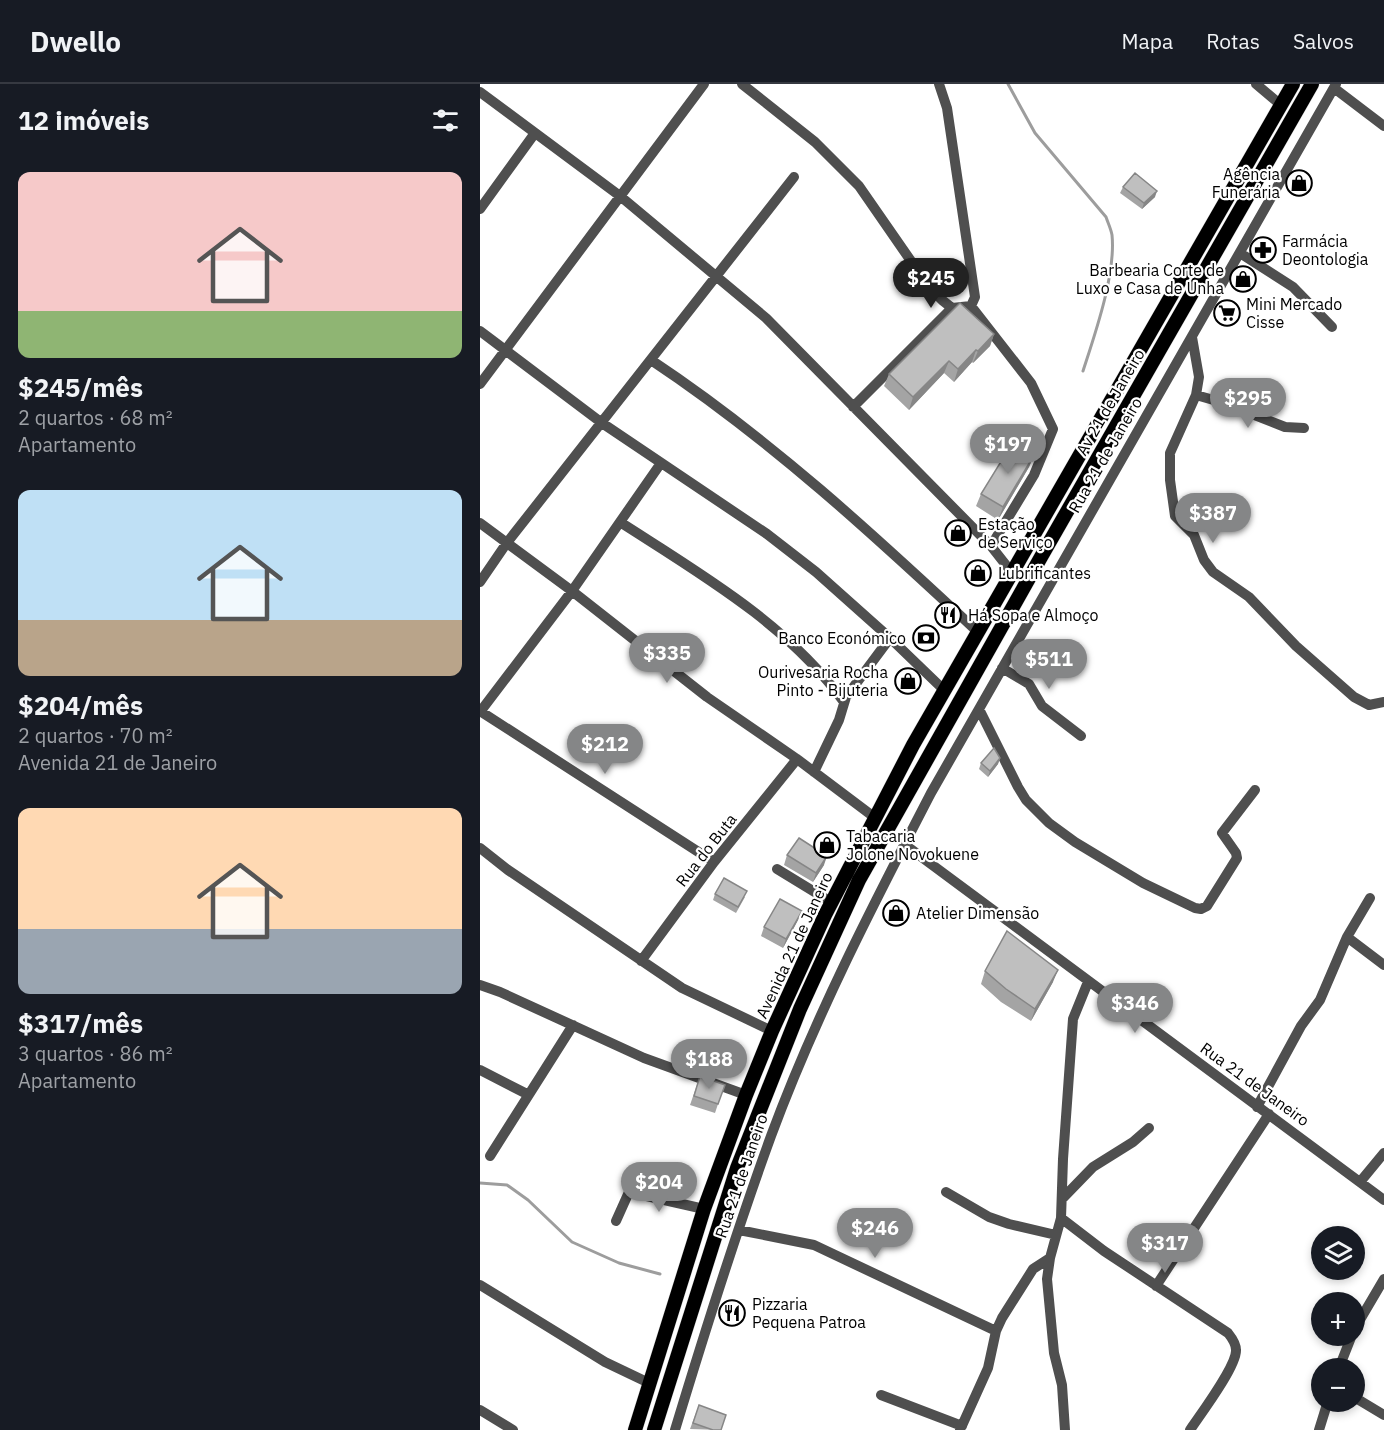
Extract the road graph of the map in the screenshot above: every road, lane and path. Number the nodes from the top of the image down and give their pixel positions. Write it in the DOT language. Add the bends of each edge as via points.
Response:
graph roads {
  1 [pos="704,84"];
  2 [pos="742,84"];
  3 [pos="939,84"];
  4 [pos="1256,84"];
  5 [pos="1293,84"];
  6 [pos="1312,84"];
  7 [pos="1335,86"];
  8 [pos="480,92"];
  9 [pos="1281,105"];
  10 [pos="1384,126"];
  11 [pos="535,133"];
  12 [pos="794,177"];
  13 [pos="620,196"];
  14 [pos="480,209"];
  15 [pos="1240,253"];
  16 [pos="716,277"];
  17 [pos="971,306"];
  18 [pos="952,308"];
  19 [pos="1332,327"];
  20 [pos="480,331"];
  21 [pos="1192,337"];
  22 [pos="506,351"];
  23 [pos="651,360"];
  24 [pos="480,384"];
  25 [pos="1196,395"];
  26 [pos="854,407"];
  27 [pos="602,423"];
  28 [pos="1304,428"];
  29 [pos="662,463"];
  30 [pos="620,522"];
  31 [pos="480,523"];
  32 [pos="506,544"];
  33 [pos="991,546"];
  34 [pos="1012,574"];
  35 [pos="480,582"];
  36 [pos="573,591"];
  37 [pos="979,633"];
  38 [pos="890,638"];
  39 [pos="1002,668"];
  40 [pos="945,692"];
  41 [pos="844,702"];
  42 [pos="1384,702"];
  43 [pos="979,709"];
  44 [pos="480,712"];
  45 [pos="1081,736"];
  46 [pos="797,759"];
  47 [pos="814,772"];
  48 [pos="1255,790"];
  49 [pos="874,817"];
  50 [pos="904,844"];
  51 [pos="877,847"];
  52 [pos="480,848"];
  53 [pos="714,862"];
  54 [pos="777,868"];
  55 [pos="1370,898"];
  56 [pos="831,902"];
  57 [pos="1347,937"];
  58 [pos="641,961"];
  59 [pos="1384,965"];
  60 [pos="1088,981"];
  61 [pos="480,985"];
  62 [pos="573,1025"];
  63 [pos="772,1031"];
  64 [pos="480,1070"];
  65 [pos="527,1094"];
  66 [pos="746,1095"];
  67 [pos="1257,1107"];
  68 [pos="1269,1114"];
  69 [pos="1149,1128"];
  70 [pos="1384,1153"];
  71 [pos="490,1156"];
  72 [pos="1360,1182"];
  73 [pos="946,1192"];
  74 [pos="1062,1199"];
  75 [pos="1384,1200"];
  76 [pos="704,1209"];
  77 [pos="1061,1218"];
  78 [pos="616,1221"];
  79 [pos="739,1230"];
  80 [pos="1056,1235"];
  81 [pos="1050,1258"];
  82 [pos="1384,1279"];
  83 [pos="480,1285"];
  84 [pos="1156,1286"];
  85 [pos="1365,1311"];
  86 [pos="996,1331"];
  87 [pos="649,1383"];
  88 [pos="881,1395"];
  89 [pos="1365,1404"];
  90 [pos="480,1410"];
  91 [pos="1325,1412"];
  92 [pos="1384,1415"];
  93 [pos="961,1428"];
  94 [pos="513,1430"];
  95 [pos="635,1430"];
  96 [pos="654,1430"];
  97 [pos="675,1430"];
  98 [pos="1065,1430"];
  99 [pos="1190,1430"];
  100 [pos="1319,1430"];
  1 -- 13 [label="street"];
  2 -- 18 [label="street" via="846,171 929,286"];
  3 -- 17 [label="street" via="947,108 975,297"];
  4 -- 9 [label="street"];
  5 -- 9 [label="main road, Rua 21 de Janeiro"];
  6 -- 51 [label="main road, Av 21 de Janeiro"];
  7 -- 10 [label="street"];
  7 -- 15 [label="street, Rua 21 de Janeiro"];
  8 -- 11 [label="street"];
  9 -- 34 [label="main road, Rua 21 de Janeiro"];
  11 -- 13 [label="street"];
  11 -- 14 [label="street"];
  12 -- 16 [label="street"];
  13 -- 16 [label="street"];
  13 -- 22 [label="street"];
  15 -- 19 [label="street" via="1293,287"];
  15 -- 21 [label="street, Rua 21 de Janeiro"];
  16 -- 23 [label="street"];
  16 -- 26 [label="street" via="766,318"];
  17 -- 18 [label="street"];
  17 -- 33 [label="street" via="1031,383 1053,429 1034,475"];
  18 -- 26 [label="street"];
  20 -- 22 [label="street"];
  21 -- 25 [label="street" via="1199,370"];
  21 -- 39 [label="street, Rua 21 de Janeiro"];
  22 -- 24 [label="street"];
  22 -- 27 [label="street"];
  23 -- 27 [label="street"];
  23 -- 37 [label="street" via="705,396 813,482"];
  25 -- 28 [label="street" via="1285,427"];
  25 -- 42 [label="street" via="1170,453 1175,516 1194,535 1213,572 1249,597 1296,646 1354,697 1369,705"];
  26 -- 33 [label="street"];
  27 -- 29 [label="street"];
  27 -- 32 [label="street"];
  29 -- 30 [label="street"];
  29 -- 38 [label="street" via="775,540"];
  30 -- 36 [label="street"];
  30 -- 41 [label="street" via="765,621 815,667"];
  31 -- 32 [label="street"];
  32 -- 35 [label="street"];
  32 -- 36 [label="street"];
  33 -- 34 [label="street"];
  34 -- 37 [label="main road, Rua 21 de Janeiro"];
  36 -- 44 [label="street"];
  36 -- 46 [label="street" via="707,697"];
  37 -- 40 [label="main road, Rua 21 de Janeiro"];
  38 -- 40 [label="street"];
  38 -- 41 [label="street"];
  39 -- 43 [label="street, Rua 21 de Janeiro"];
  39 -- 45 [label="street" via="1029,684 1042,706"];
  40 -- 49 [label="main road, Rua 21 de Janeiro"];
  41 -- 47 [label="street"];
  43 -- 48 [label="street" via="1026,800 1050,823 1143,883 1195,908 1207,906 1237,858 1222,831"];
  43 -- 50 [label="street, Rua 21 de Janeiro"];
  44 -- 53 [label="street"];
  46 -- 47 [label="street"];
  46 -- 53 [label="street, Rua do Buta"];
  47 -- 49 [label="street"];
  49 -- 56 [label="main road, Avenida 21 de Janeiro"];
  50 -- 60 [label="street, Rua 21 de Janeiro"];
  50 -- 79 [label="street, Rua 21 de Janeiro" via="812,1035"];
  51 -- 96 [label="main road, Avenida 21 de Janeiro" via="800,1009 763,1098"];
  52 -- 58 [label="street"];
  53 -- 58 [label="street, Rua do Buta"];
  54 -- 56 [label="street"];
  55 -- 57 [label="street"];
  56 -- 63 [label="main road, Avenida 21 de Janeiro"];
  57 -- 59 [label="street"];
  57 -- 67 [label="street" via="1320,1000 1301,1026"];
  58 -- 63 [label="street" via="682,988"];
  60 -- 67 [label="street, Rua 21 de Janeiro"];
  60 -- 74 [label="street" via="1072,1026"];
  61 -- 62 [label="street"];
  62 -- 65 [label="street"];
  62 -- 66 [label="street" via="644,1058"];
  63 -- 66 [label="main road, Avenida 21 de Janeiro"];
  64 -- 65 [label="street"];
  65 -- 71 [label="street"];
  66 -- 76 [label="main road, Avenida 21 de Janeiro"];
  67 -- 68 [label="street, Rua 21 de Janeiro"];
  68 -- 72 [label="street, Rua 21 de Janeiro"];
  68 -- 84 [label="street"];
  69 -- 74 [label="street" via="1093,1167"];
  70 -- 72 [label="street"];
  72 -- 75 [label="street, Rua 21 de Janeiro"];
  73 -- 80 [label="street" via="989,1217"];
  74 -- 77 [label="street"];
  76 -- 78 [label="street" via="629,1192"];
  76 -- 87 [label="main road, Avenida 21 de Janeiro"];
  77 -- 80 [label="street"];
  77 -- 84 [label="street"];
  79 -- 86 [label="street" via="814,1245"];
  79 -- 97 [label="street, Rua 21 de Janeiro"];
  80 -- 81 [label="street"];
  81 -- 86 [label="street" via="1036,1266 1025,1280"];
  81 -- 98 [label="street" via="1048,1287"];
  82 -- 85 [label="street"];
  83 -- 87 [label="street" via="605,1362"];
  84 -- 99 [label="street" via="1228,1333 1235,1344 1233,1364"];
  86 -- 93 [label="street" via="988,1368"];
  87 -- 95 [label="main road, Avenida 21 de Janeiro"];
  88 -- 93 [label="street"];
  89 -- 92 [label="street"];
  90 -- 94 [label="street"];
  91 -- 100 [label="street"];
}
